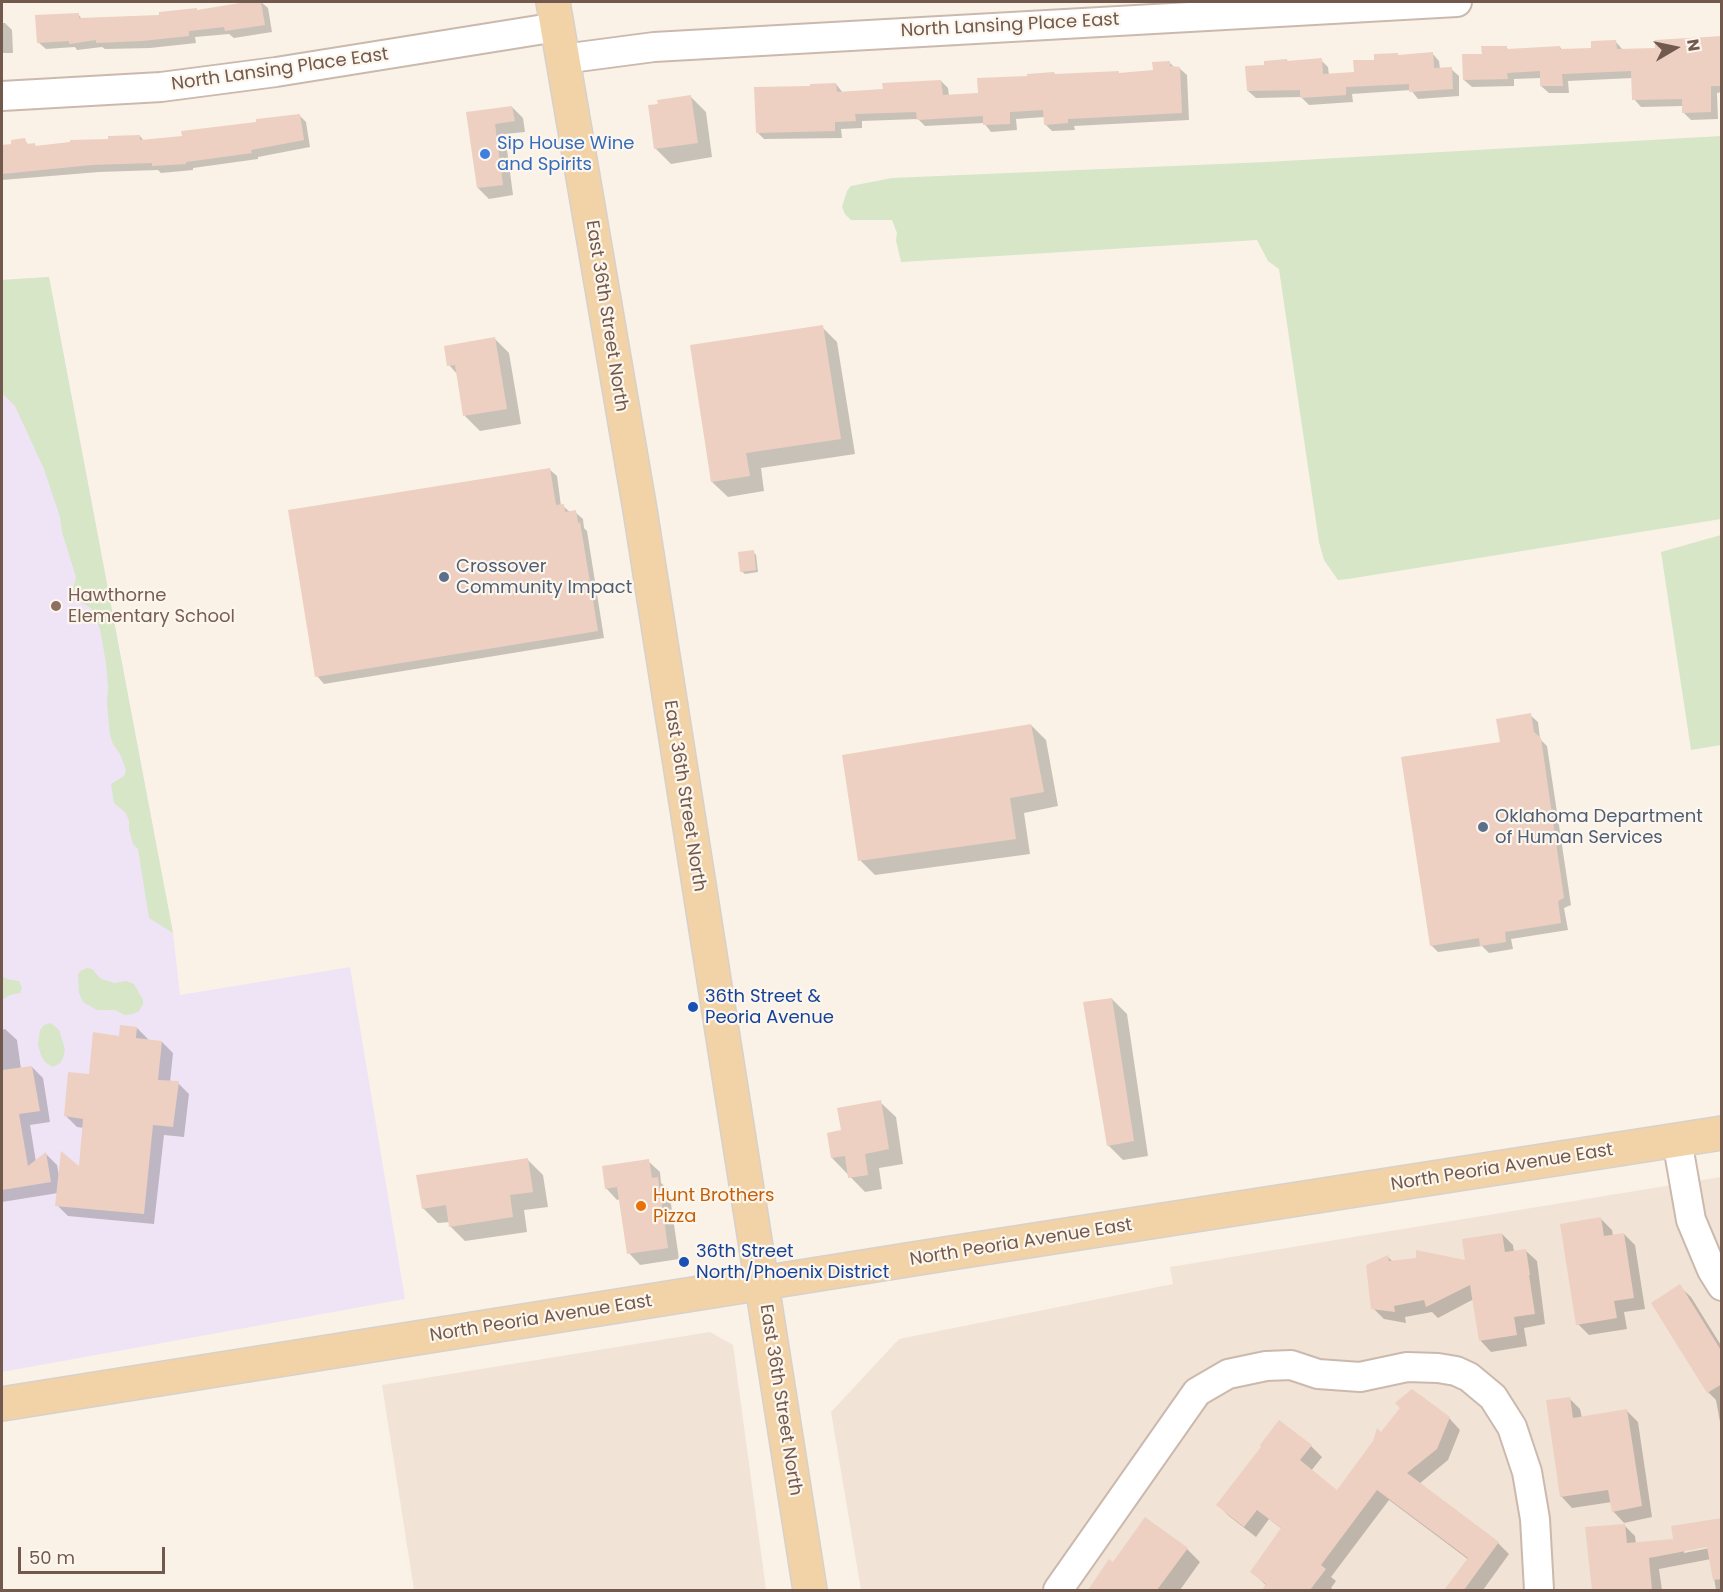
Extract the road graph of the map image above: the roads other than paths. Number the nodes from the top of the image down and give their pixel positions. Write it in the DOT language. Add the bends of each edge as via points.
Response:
graph roads {
  1 [pos="1457,2"];
  2 [pos="1146,10"];
  3 [pos="555,14"];
  4 [pos="563,58"];
  5 [pos="2,96"];
  6 [pos="1722,1133"];
  7 [pos="1677,1140"];
  8 [pos="762,1283"];
  9 [pos="1722,1286"];
  10 [pos="2,1404"];
  11 [pos="810,1590"];
  12 [pos="1058,1590"];
  13 [pos="1539,1590"];
  1 -- 2 [label="street, North Lansing Place East"];
  2 -- 4 [label="street, North Lansing Place East" via="654,47"];
  3 -- 4 [label="main road, East 36th Street North"];
  3 -- 5 [label="street, North Lansing Place East" via="276,72 161,87"];
  4 -- 8 [label="main road, East 36th Street North"];
  6 -- 7 [label="main road, North Peoria Avenue East"];
  7 -- 8 [label="main road, North Peoria Avenue East"];
  7 -- 9 [label="street" via="1691,1220"];
  8 -- 10 [label="main road, North Peoria Avenue East"];
  8 -- 11 [label="main road, East 36th Street North"];
  12 -- 13 [label="street" via="1197,1392 1228,1374 1291,1365 1318,1374 1360,1377 1407,1367 1438,1368 1469,1377 1492,1396 1512,1427 1527,1472 1535,1519"];
}
